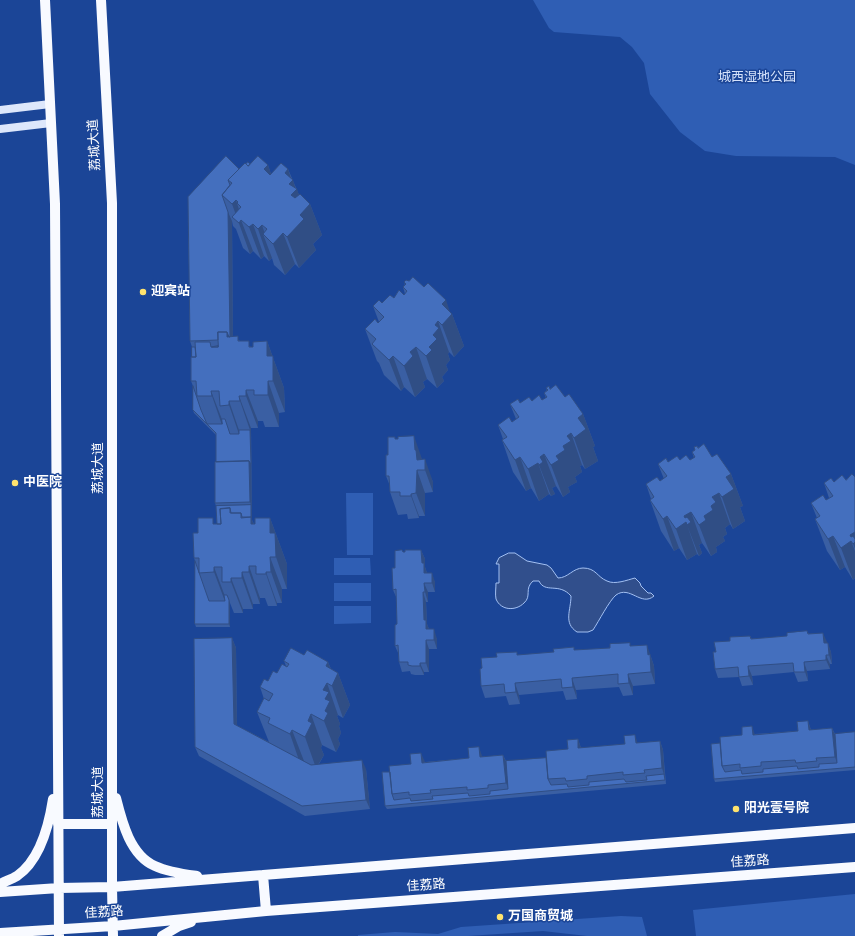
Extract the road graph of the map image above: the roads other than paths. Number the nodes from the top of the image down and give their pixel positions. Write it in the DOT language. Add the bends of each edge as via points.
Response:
graph roads {
  1 [pos="45,0"];
  2 [pos="101,0"];
  3 [pos="50,104"];
  4 [pos="0,110"];
  5 [pos="50,123"];
  6 [pos="0,129"];
  7 [pos="58,773"];
  8 [pos="112,784"];
  9 [pos="58,824"];
  10 [pos="112,824"];
  11 [pos="855,828"];
  12 [pos="855,867"];
  13 [pos="263,875"];
  14 [pos="215,879"];
  15 [pos="0,884"];
  16 [pos="112,887"];
  17 [pos="59,888"];
  18 [pos="0,892"];
  19 [pos="266,911"];
  20 [pos="214,916"];
  21 [pos="113,931"];
  22 [pos="59,932"];
  23 [pos="0,933"];
  24 [pos="162,936"];
  1 -- 3 [label="main road"];
  2 -- 8 [label="main road, 荔城大道" via="112,203"];
  3 -- 4 [label="street"];
  3 -- 5 [label="main road"];
  5 -- 6 [label="street"];
  5 -- 7 [label="main road" via="55,204"];
  7 -- 9 [label="main road"];
  7 -- 15 [label="main road" via="51,810 37,852 24,870"];
  8 -- 10 [label="main road, 荔城大道"];
  8 -- 14 [label="main road" via="126,832 142,856 155,866 182,874"];
  9 -- 10 [label="main road"];
  9 -- 17 [label="main road"];
  10 -- 16 [label="main road, 荔城大道"];
  11 -- 13 [label="main road, 佳荔路"];
  12 -- 19 [label="main road, 佳荔路"];
  13 -- 14 [label="main road, 佳荔路"];
  13 -- 19 [label="main road"];
  14 -- 16 [label="main road, 佳荔路"];
  16 -- 17 [label="main road, 佳荔路"];
  16 -- 21 [label="main road, 荔城大道"];
  17 -- 18 [label="main road, 佳荔路"];
  17 -- 22 [label="main road"];
  19 -- 20 [label="main road, 佳荔路"];
  20 -- 21 [label="main road, 佳荔路"];
  20 -- 24 [label="main road" via="179,926"];
  21 -- 22 [label="main road, 佳荔路"];
  22 -- 23 [label="main road, 佳荔路"];
}
